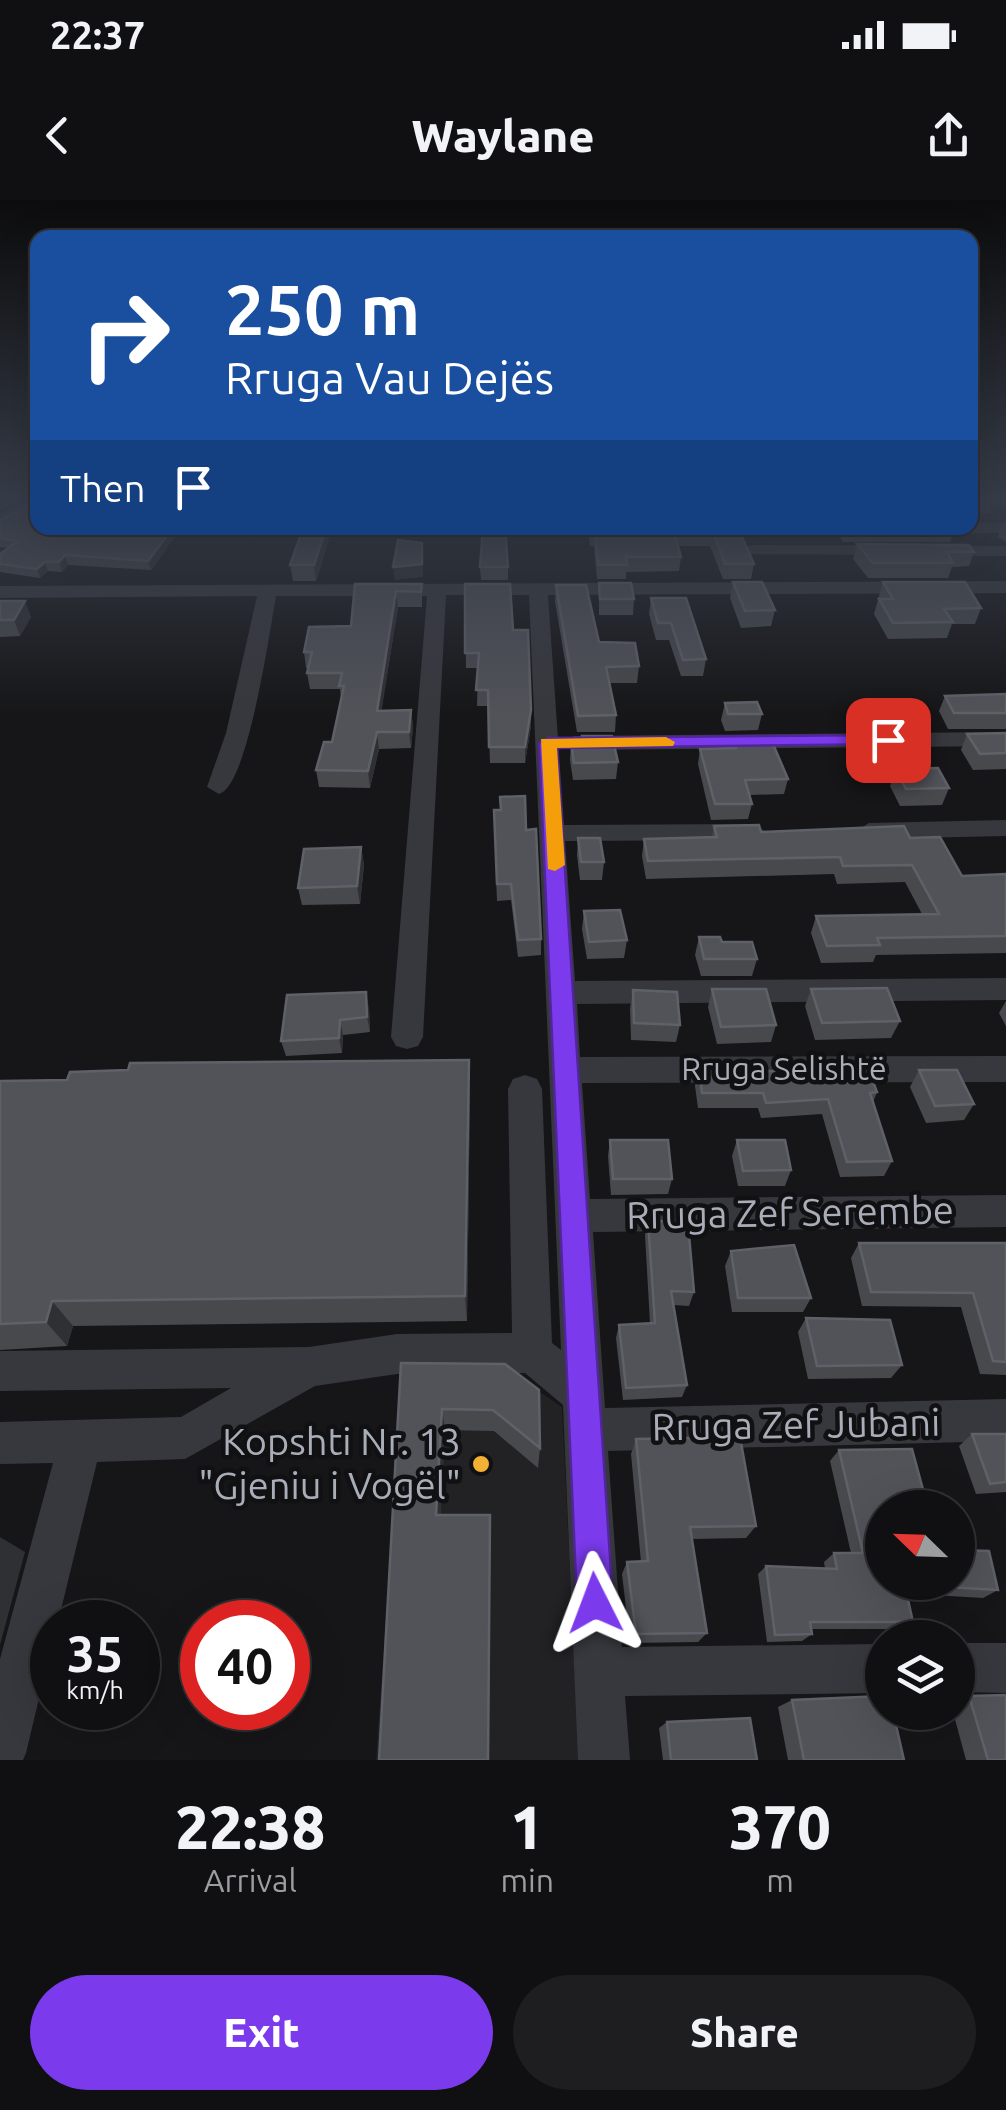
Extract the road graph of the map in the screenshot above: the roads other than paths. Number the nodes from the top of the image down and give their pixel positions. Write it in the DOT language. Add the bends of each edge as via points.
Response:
graph roads {
  1 [pos="762,571"];
  2 [pos="1006,587"];
  3 [pos="770,588"];
  4 [pos="6,590"];
  5 [pos="538,590"];
  6 [pos="268,591"];
  7 [pos="437,591"];
  8 [pos="1006,739"];
  9 [pos="548,743"];
  10 [pos="220,787"];
  11 [pos="1006,828"];
  12 [pos="772,832"];
  13 [pos="850,832"];
  14 [pos="554,833"];
  15 [pos="1006,989"];
  16 [pos="560,993"];
  17 [pos="407,1037"];
  18 [pos="1006,1069"];
  19 [pos="562,1070"];
  20 [pos="525,1090"];
  21 [pos="1006,1211"];
  22 [pos="574,1216"];
  23 [pos="532,1354"];
  24 [pos="309,1368"];
  25 [pos="0,1371"];
  26 [pos="585,1412"];
  27 [pos="1006,1420"];
  28 [pos="81,1441"];
  29 [pos="0,1443"];
  30 [pos="975,1668"];
  31 [pos="1006,1668"];
  32 [pos="865,1669"];
  33 [pos="599,1672"];
  34 [pos="0,1752"];
  35 [pos="604,1760"];
  1 -- 3 [label="street"];
  2 -- 3 [label="street"];
  3 -- 5 [label="street"];
  4 -- 6 [label="street"];
  5 -- 7 [label="street"];
  5 -- 9 [label="street"];
  6 -- 7 [label="street"];
  6 -- 10 [label="street"];
  7 -- 17 [label="street"];
  8 -- 9 [label="street"];
  9 -- 14 [label="street"];
  11 -- 13 [label="street"];
  12 -- 14 [label="street"];
  14 -- 16 [label="street"];
  15 -- 16 [label="street"];
  16 -- 19 [label="street"];
  18 -- 19 [label="street, Rruga Selishtë"];
  19 -- 22 [label="street"];
  20 -- 23 [label="street"];
  21 -- 22 [label="street, Rruga Zef Serembe"];
  22 -- 26 [label="street"];
  23 -- 24 [label="street" via="397,1354"];
  23 -- 26 [label="street"];
  24 -- 25 [label="street"];
  24 -- 28 [label="street" via="185,1438"];
  26 -- 27 [label="street, Rruga Zef Jubani"];
  26 -- 33 [label="street"];
  28 -- 29 [label="street"];
  28 -- 34 [label="street"];
  30 -- 31 [label="street"];
  32 -- 33 [label="street"];
  33 -- 35 [label="street"];
}
